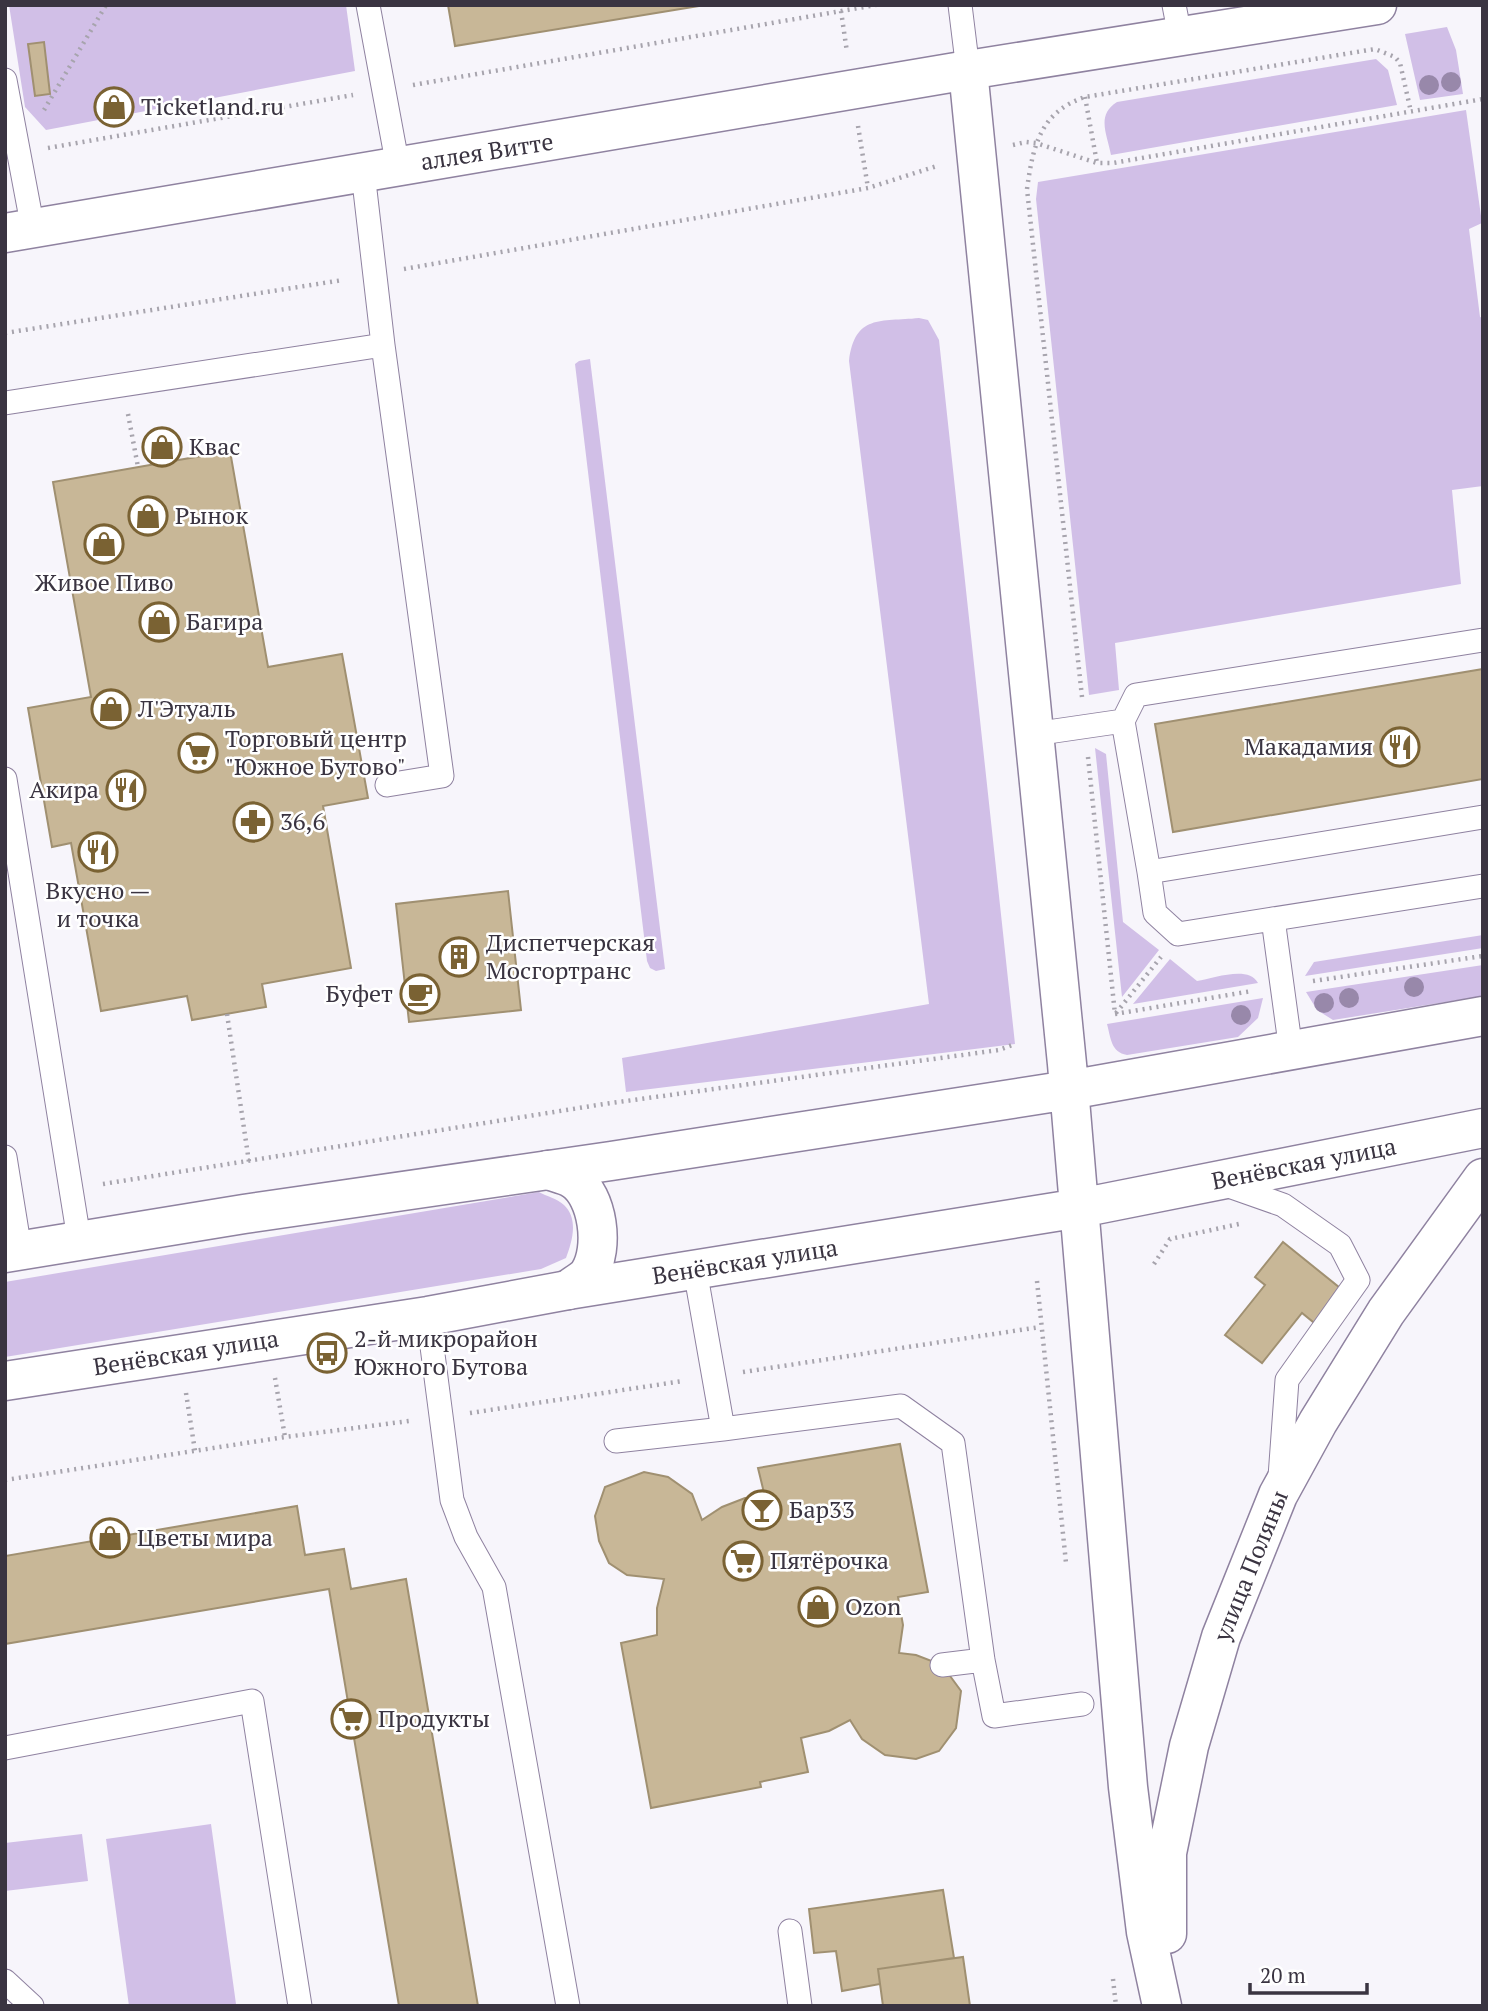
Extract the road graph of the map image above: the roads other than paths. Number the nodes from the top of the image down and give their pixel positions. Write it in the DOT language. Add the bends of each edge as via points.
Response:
graph roads {
  1 [pos="368,5"];
  2 [pos="960,5"];
  3 [pos="1377,5"];
  4 [pos="1177,21"];
  5 [pos="968,70"];
  6 [pos="5,80"];
  7 [pos="381,170"];
  8 [pos="19,231"];
  9 [pos="383,345"];
  10 [pos="5,403"];
  11 [pos="1483,640"];
  12 [pos="1123,721"];
  13 [pos="1034,734"];
  14 [pos="5,779"];
  15 [pos="387,785"];
  16 [pos="1483,817"];
  17 [pos="1149,872"];
  18 [pos="1483,887"];
  19 [pos="1273,919"];
  20 [pos="1483,1016"];
  21 [pos="1291,1051"];
  22 [pos="1069,1090"];
  23 [pos="1483,1128"];
  24 [pos="5,1157"];
  25 [pos="548,1170"];
  26 [pos="1483,1178"];
  27 [pos="1216,1182"];
  28 [pos="1080,1208"];
  29 [pos="79,1239"];
  30 [pos="13,1252"];
  31 [pos="695,1270"];
  32 [pos="568,1290"];
  33 [pos="428,1315"];
  34 [pos="5,1381"];
  35 [pos="723,1429"];
  36 [pos="616,1441"];
  37 [pos="1278,1494"];
  38 [pos="983,1660"];
  39 [pos="942,1665"];
  40 [pos="1082,1704"];
  41 [pos="5,1748"];
  42 [pos="790,1931"];
  43 [pos="5,1981"];
  44 [pos="32,2006"];
  45 [pos="300,2006"];
  46 [pos="568,2006"];
  47 [pos="800,2006"];
  48 [pos="1162,2006"];
  49 [pos="1168,2006"];
  1 -- 7 [label="lane" via="383,90"];
  2 -- 5 [label="lane"];
  3 -- 4 [label="main road, аллея Витте"];
  4 -- 5 [label="main road, аллея Витте"];
  5 -- 7 [label="main road, аллея Витте"];
  5 -- 13 [label="main road"];
  6 -- 8 [label="lane" via="18,153"];
  7 -- 8 [label="main road, аллея Витте"];
  7 -- 9 [label="lane" via="374,275"];
  9 -- 10 [label="lane"];
  9 -- 15 [label="lane" via="442,776"];
  11 -- 12 [label="lane" via="1136,695"];
  12 -- 13 [label="lane"];
  12 -- 17 [label="lane"];
  13 -- 22 [label="main road"];
  14 -- 29 [label="lane"];
  16 -- 17 [label="lane"];
  17 -- 19 [label="lane" via="1155,913 1178,934"];
  18 -- 19 [label="lane"];
  19 -- 21 [label="lane"];
  20 -- 21 [label="main road"];
  21 -- 22 [label="main road"];
  22 -- 25 [label="main road"];
  22 -- 28 [label="main road"];
  23 -- 27 [label="main road, Венёвская улица"];
  24 -- 30 [label="lane"];
  25 -- 29 [label="main road"];
  25 -- 32 [label="main road" via="575,1180 589,1197 598,1222 597,1251 589,1273"];
  26 -- 37 [label="main road, улица Поляны" via="1386,1311"];
  27 -- 28 [label="main road, Венёвская улица"];
  27 -- 37 [label="lane" via="1283,1205 1340,1245 1358,1280 1287,1380"];
  28 -- 31 [label="main road, Венёвская улица"];
  28 -- 48 [label="main road" via="1128,1787 1146,1932"];
  29 -- 30 [label="main road"];
  31 -- 32 [label="main road, Венёвская улица"];
  31 -- 35 [label="lane"];
  32 -- 33 [label="main road, Венёвская улица"];
  33 -- 34 [label="main road, Венёвская улица"];
  33 -- 46 [label="lane" via="452,1500 494,1587"];
  35 -- 36 [label="lane"];
  35 -- 38 [label="lane" via="901,1406 953,1443"];
  37 -- 49 [label="main road, улица Поляны" via="1220,1637 1186,1760 1167,1853"];
  38 -- 39 [label="lane"];
  38 -- 40 [label="lane" via="994,1716"];
  41 -- 45 [label="lane" via="252,1701"];
  42 -- 47 [label="lane"];
  43 -- 44 [label="lane"];
}
